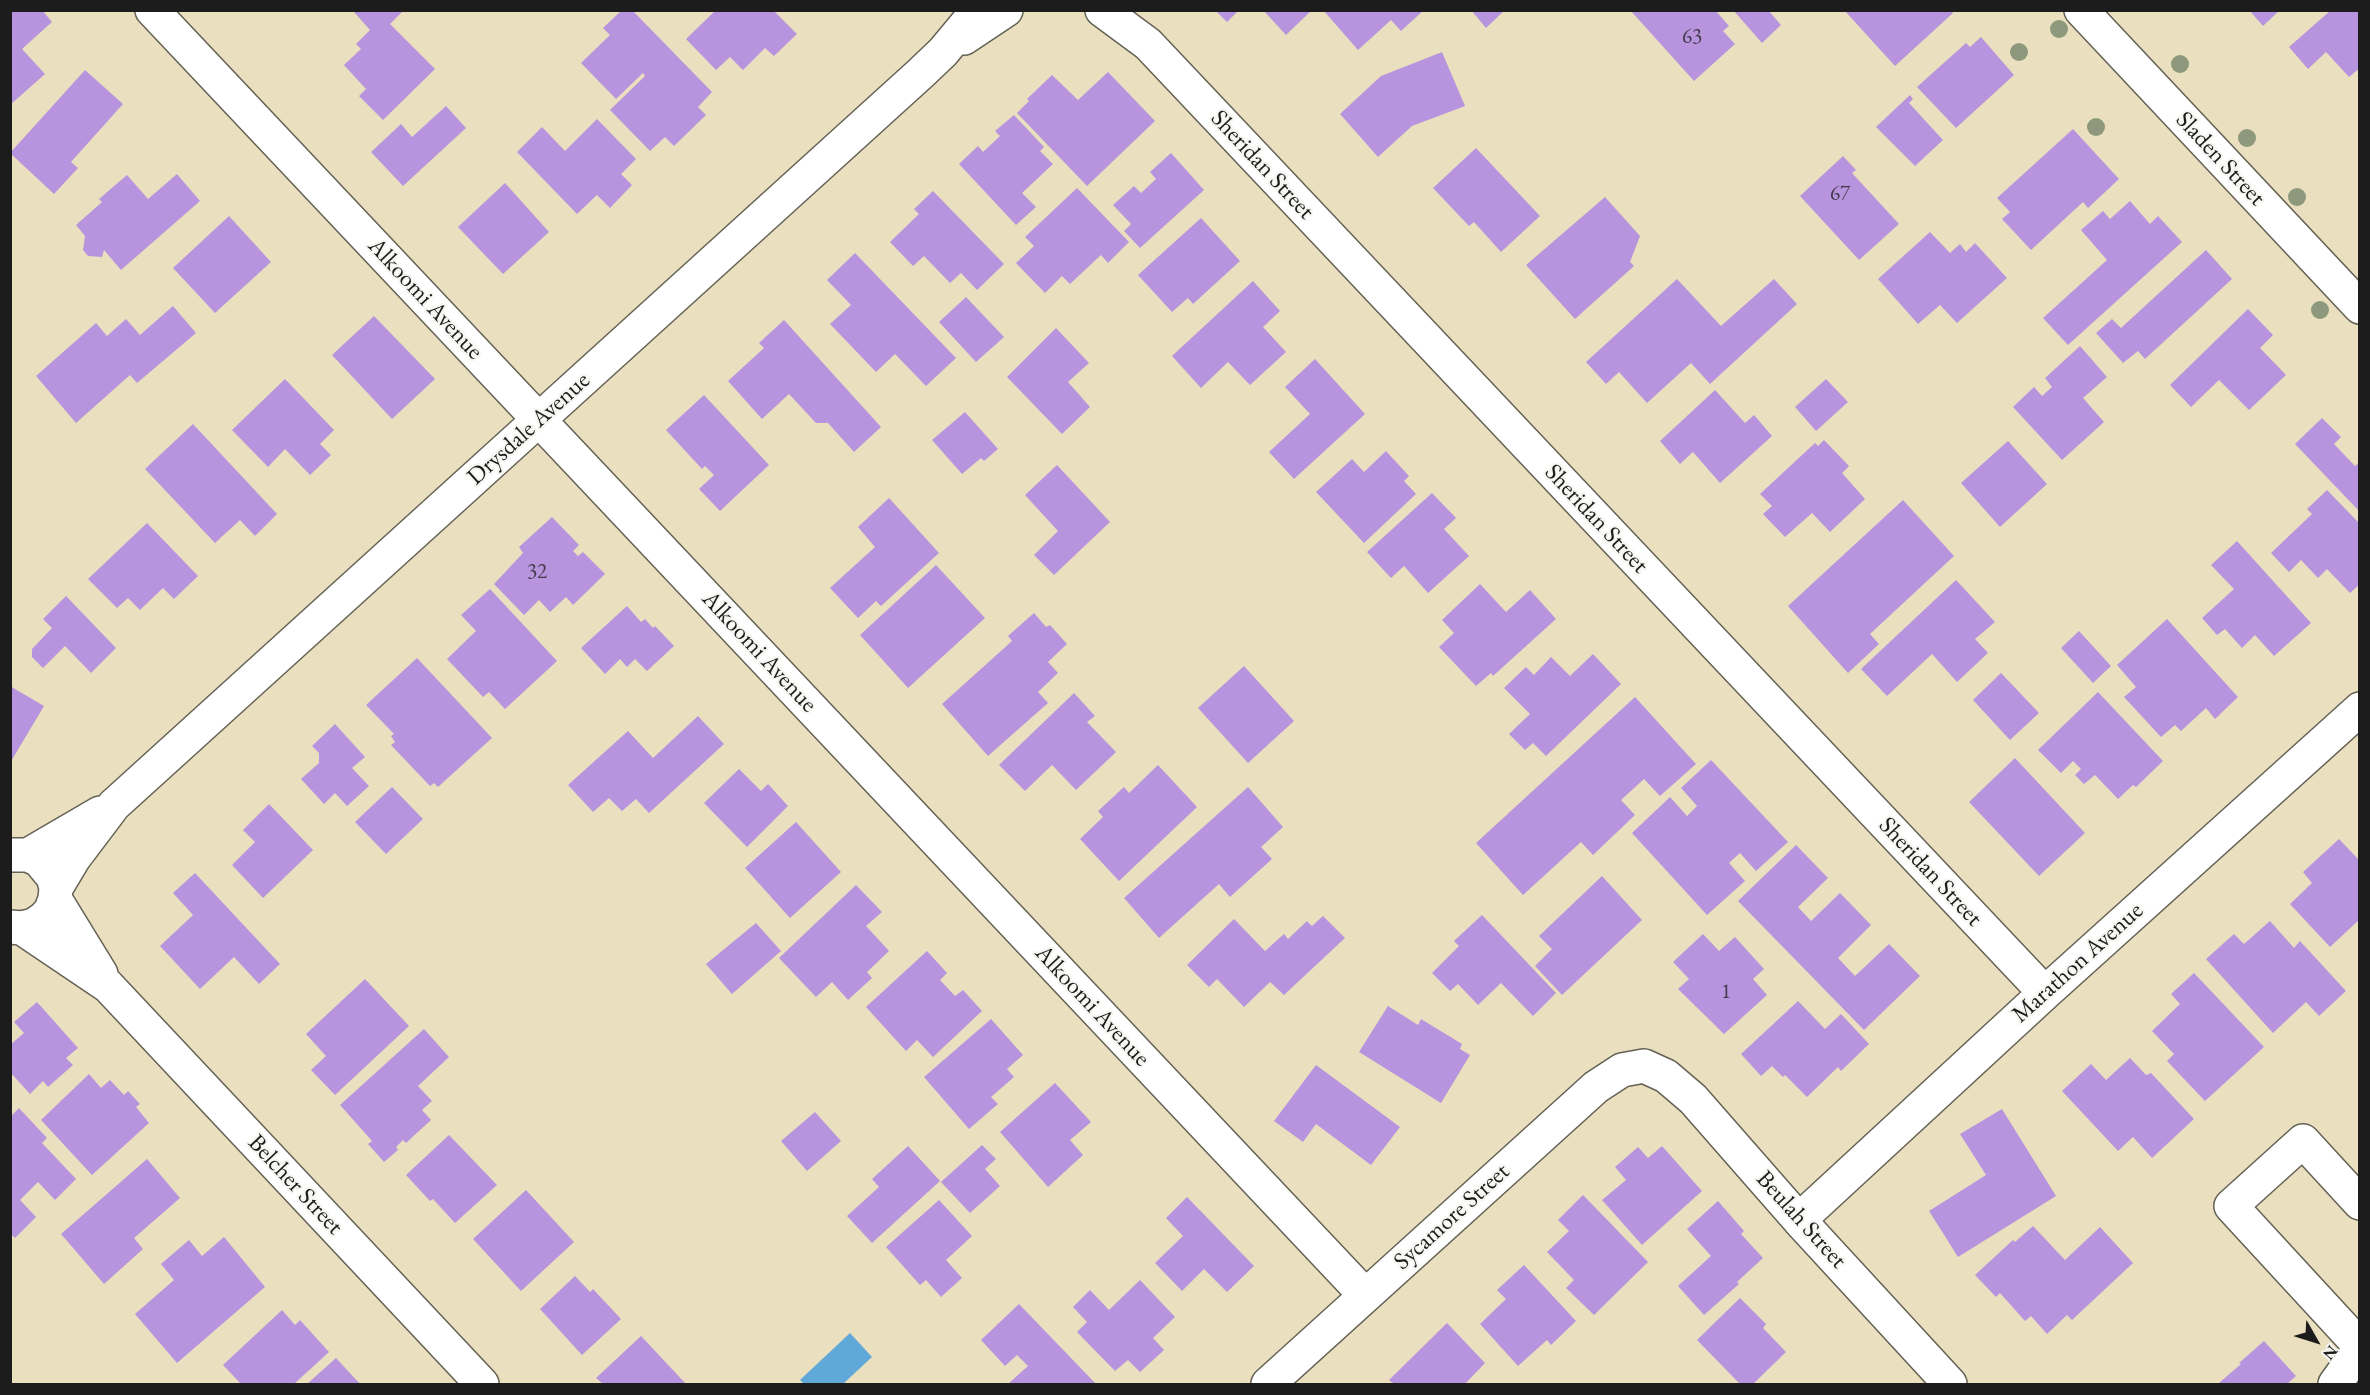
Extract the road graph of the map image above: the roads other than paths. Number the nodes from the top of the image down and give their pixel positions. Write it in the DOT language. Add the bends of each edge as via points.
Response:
graph roads {
  1 [pos="152,10"];
  2 [pos="978,10"];
  3 [pos="1006,10"];
  4 [pos="1102,10"];
  5 [pos="1127,10"];
  6 [pos="2081,10"];
  7 [pos="1148,44"];
  8 [pos="943,52"];
  9 [pos="2360,306"];
  10 [pos="538,420"];
  11 [pos="2360,709"];
  12 [pos="114,805"];
  13 [pos="16,854"];
  14 [pos="55,893"];
  15 [pos="16,928"];
  16 [pos="108,986"];
  17 [pos="2045,993"];
  18 [pos="1644,1066"];
  19 [pos="2360,1203"];
  20 [pos="1799,1220"];
  21 [pos="1365,1295"];
  22 [pos="2360,1348"];
  23 [pos="482,1384"];
  24 [pos="1268,1384"];
  25 [pos="1950,1384"];
  26 [pos="2335,1384"];
  1 -- 10 [label="street, Alkoomi Avenue"];
  2 -- 8 [label="street, Drysdale Avenue"];
  3 -- 8 [label="street, Drysdale Avenue"];
  4 -- 7 [label="street, Sheridan Street"];
  5 -- 7 [label="street, Sheridan Street"];
  6 -- 9 [label="street, Sladen Street"];
  7 -- 17 [label="street, Sheridan Street"];
  8 -- 10 [label="street, Drysdale Avenue"];
  10 -- 12 [label="street, Drysdale Avenue"];
  10 -- 21 [label="street, Alkoomi Avenue"];
  11 -- 17 [label="street, Marathon Avenue"];
  12 -- 13 [label="street, Drysdale Avenue"];
  12 -- 14 [label="street, Drysdale Avenue" via="74,858"];
  13 -- 14 [label="street, Belcher Street" via="39,860 47,867"];
  14 -- 15 [label="street, Drysdale Avenue" via="51,910 44,918 34,925"];
  14 -- 16 [label="street, Belcher Street"];
  15 -- 16 [label="street, Belcher Street"];
  16 -- 23 [label="street, Belcher Street"];
  17 -- 20 [label="street, Marathon Avenue"];
  18 -- 20 [label="street, Beulah Street" via="1666,1076 1693,1099"];
  18 -- 21 [label="street, Sycamore Street" via="1622,1070 1596,1087"];
  19 -- 22 [label="street" via="2303,1141 2231,1206"];
  20 -- 25 [label="street, Beulah Street"];
  21 -- 24 [label="street, Sycamore Street"];
  22 -- 26 [label="street"];
}
